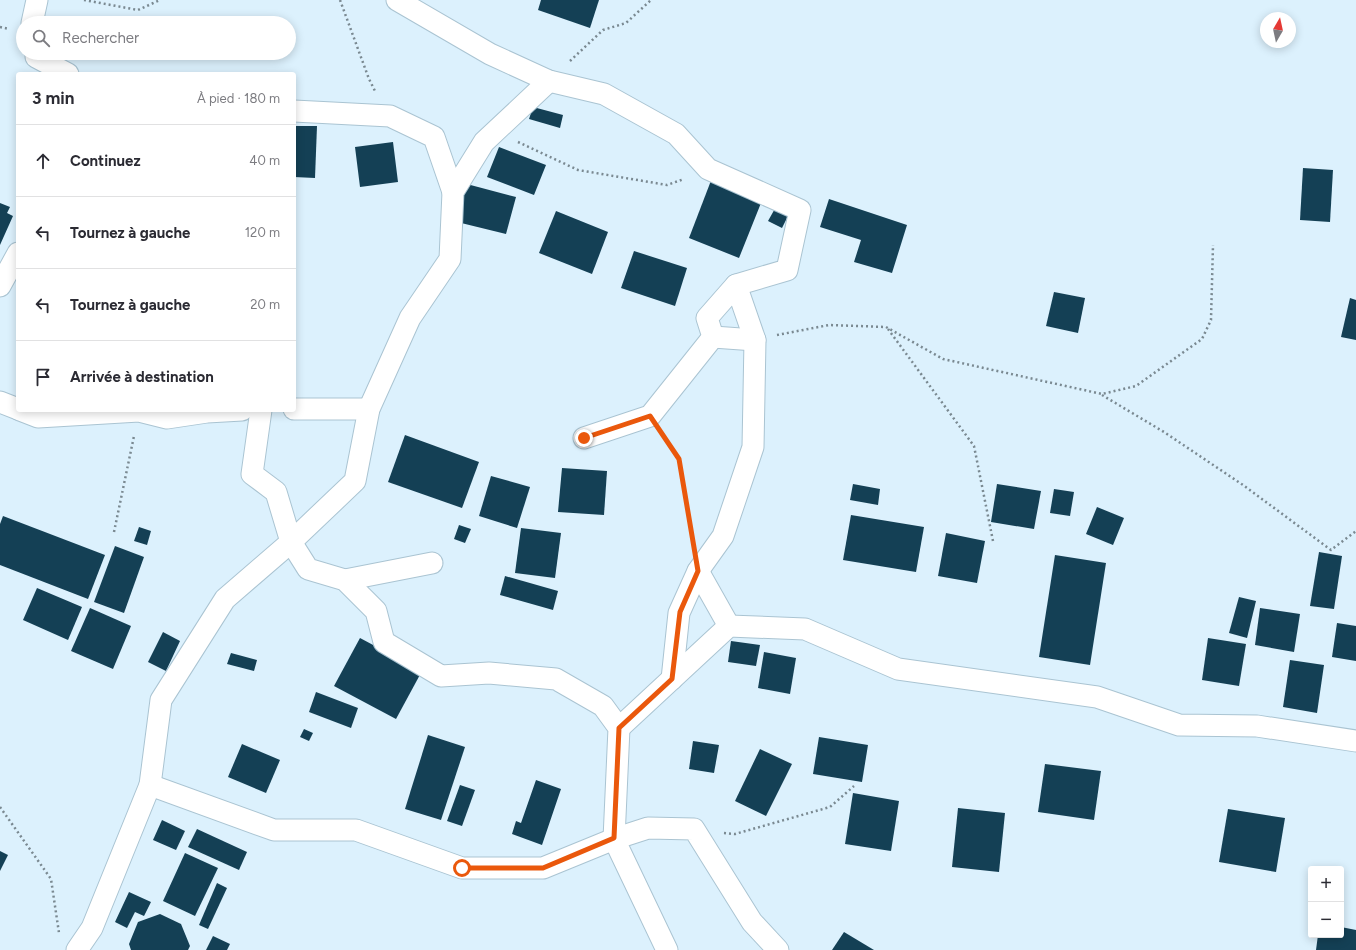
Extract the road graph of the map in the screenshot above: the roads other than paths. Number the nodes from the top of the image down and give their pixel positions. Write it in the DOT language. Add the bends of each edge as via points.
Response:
graph roads {
  1 [pos="37,0"];
  2 [pos="397,0"];
  3 [pos="34,16"];
  4 [pos="37,61"];
  5 [pos="63,72"];
  6 [pos="549,81"];
  7 [pos="296,111"];
  8 [pos="453,192"];
  9 [pos="16,257"];
  10 [pos="736,285"];
  11 [pos="0,286"];
  12 [pos="713,337"];
  13 [pos="755,340"];
  14 [pos="0,402"];
  15 [pos="16,409"];
  16 [pos="296,409"];
  17 [pos="369,409"];
  18 [pos="24,412"];
  19 [pos="122,412"];
  20 [pos="143,412"];
  21 [pos="207,412"];
  22 [pos="261,412"];
  23 [pos="584,438"];
  24 [pos="291,542"];
  25 [pos="432,563"];
  26 [pos="698,571"];
  27 [pos="346,580"];
  28 [pos="729,626"];
  29 [pos="672,679"];
  30 [pos="619,728"];
  31 [pos="1356,741"];
  32 [pos="150,784"];
  33 [pos="614,838"];
  34 [pos="77,950"];
  35 [pos="666,950"];
  36 [pos="778,950"];
  1 -- 3 [label="street"];
  2 -- 6 [label="street" via="490,54"];
  4 -- 5 [label="street"];
  6 -- 8 [label="street" via="484,142"];
  6 -- 10 [label="street" via="604,94 676,134 708,169 800,210 788,270"];
  7 -- 8 [label="street" via="390,116 434,137"];
  8 -- 17 [label="street" via="450,259 410,318"];
  9 -- 11 [label="street"];
  10 -- 12 [label="street" via="707,318"];
  10 -- 13 [label="street"];
  12 -- 13 [label="street"];
  12 -- 23 [label="street" via="650,416"];
  13 -- 26 [label="street" via="753,447 723,536"];
  14 -- 15 [label="street"];
  16 -- 17 [label="street"];
  17 -- 24 [label="street" via="355,481"];
  18 -- 19 [label="street" via="38,417"];
  20 -- 21 [label="street" via="167,418"];
  22 -- 24 [label="street" via="252,474 276,492"];
  24 -- 27 [label="street" via="308,569"];
  24 -- 32 [label="street" via="225,599 161,700"];
  25 -- 27 [label="street"];
  26 -- 28 [label="street"];
  26 -- 29 [label="street" via="680,612"];
  27 -- 30 [label="street" via="376,611 384,642 441,676 489,673 556,679 603,706"];
  28 -- 29 [label="street"];
  28 -- 31 [label="street" via="804,629 898,669 1097,697 1179,725 1257,726"];
  29 -- 30 [label="street"];
  30 -- 33 [label="street"];
  32 -- 33 [label="street" via="274,830 356,830 462,868 543,868"];
  32 -- 34 [label="street" via="92,928"];
  33 -- 35 [label="street"];
  33 -- 36 [label="street" via="648,828 694,829 752,922"];
}
